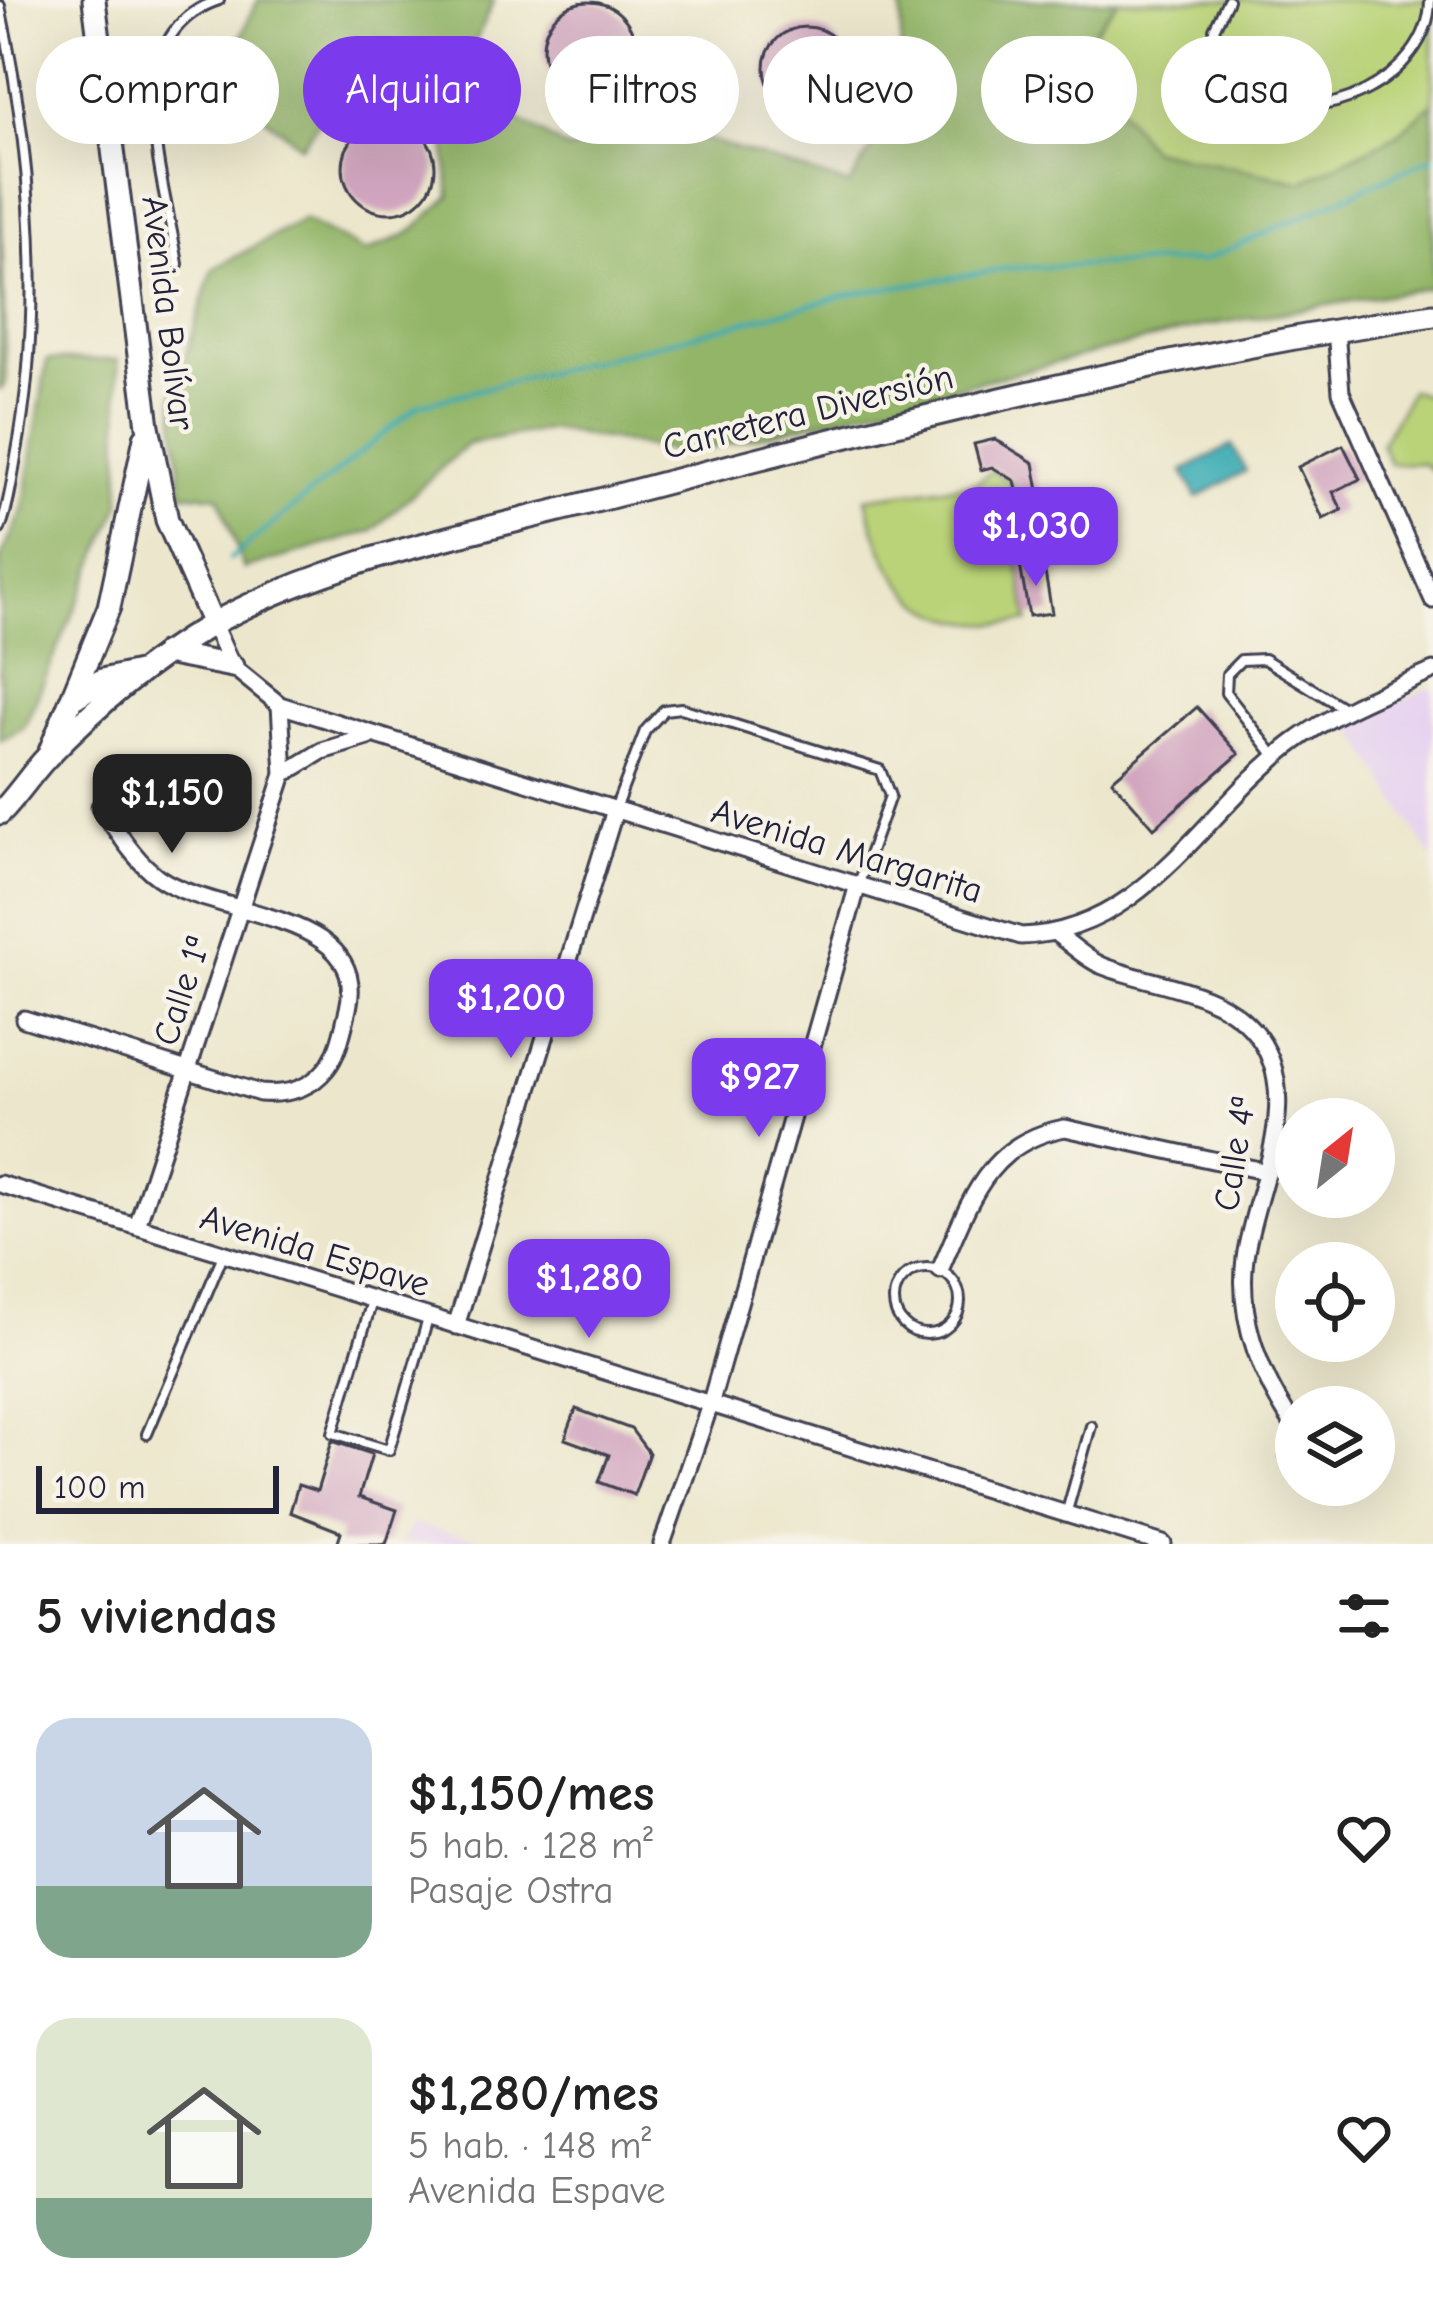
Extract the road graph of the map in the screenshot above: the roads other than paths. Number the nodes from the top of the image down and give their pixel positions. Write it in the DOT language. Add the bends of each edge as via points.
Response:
graph roads {
  1 [pos="94,0"];
  2 [pos="219,0"];
  3 [pos="1228,0"];
  4 [pos="1430,0"];
  5 [pos="0,6"];
  6 [pos="178,264"];
  7 [pos="1433,315"];
  8 [pos="1336,330"];
  9 [pos="148,426"];
  10 [pos="0,529"];
  11 [pos="1433,600"];
  12 [pos="213,624"];
  13 [pos="165,653"];
  14 [pos="232,666"];
  15 [pos="1433,671"];
  16 [pos="140,672"];
  17 [pos="73,698"];
  18 [pos="280,705"];
  19 [pos="1346,710"];
  20 [pos="370,736"];
  21 [pos="1276,757"];
  22 [pos="47,758"];
  23 [pos="284,774"];
  24 [pos="100,807"];
  25 [pos="615,811"];
  26 [pos="0,813"];
  27 [pos="857,888"];
  28 [pos="239,910"];
  29 [pos="1058,935"];
  30 [pos="24,1019"];
  31 [pos="187,1070"];
  32 [pos="1268,1172"];
  33 [pos="0,1184"];
  34 [pos="136,1226"];
  35 [pos="224,1253"];
  36 [pos="940,1270"];
  37 [pos="373,1300"];
  38 [pos="428,1317"];
  39 [pos="456,1326"];
  40 [pos="1275,1398"];
  41 [pos="710,1405"];
  42 [pos="1090,1426"];
  43 [pos="147,1434"];
  44 [pos="1066,1514"];
  45 [pos="662,1544"];
  46 [pos="1163,1544"];
  1 -- 9 [label="main road, Avenida Bolívar"];
  2 -- 6 [label="lane" via="172,31 151,93"];
  3 -- 4 [label="lane" via="1214,29 1223,60 1247,92 1282,107 1327,106 1371,87 1422,39"];
  5 -- 10 [label="lane" via="33,254 28,389"];
  7 -- 8 [label="main road, Carretera Diversión"];
  8 -- 11 [label="street" via="1341,392"];
  8 -- 12 [label="main road, Carretera Diversión" via="866,430 371,561"];
  9 -- 12 [label="main road, Avenida Bolívar" via="167,520"];
  9 -- 17 [label="main road" via="113,594"];
  12 -- 13 [label="main road, Carretera Diversión"];
  12 -- 14 [label="street, Avenida Margarita"];
  13 -- 14 [label="main road"];
  13 -- 16 [label="main road, Carretera Diversión"];
  14 -- 18 [label="street, Avenida Margarita"];
  15 -- 19 [label="street, Avenida Margarita"];
  16 -- 17 [label="main road" via="102,680"];
  16 -- 22 [label="main road"];
  17 -- 22 [label="main road"];
  18 -- 20 [label="street, Avenida Margarita"];
  18 -- 23 [label="street"];
  19 -- 21 [label="street, Avenida Margarita"];
  19 -- 21 [label="lane" via="1264,659 1241,660 1227,674 1226,693"];
  20 -- 23 [label="street"];
  20 -- 25 [label="street, Avenida Margarita"];
  21 -- 29 [label="street, Avenida Margarita" via="1148,882 1100,920"];
  22 -- 26 [label="main road"];
  23 -- 28 [label="street, Calle 1ª"];
  24 -- 28 [label="street" via="156,876"];
  25 -- 27 [label="street, Avenida Margarita"];
  25 -- 27 [label="lane" via="645,731 664,710 681,708 880,770 890,796"];
  25 -- 39 [label="street"];
  27 -- 29 [label="street, Avenida Margarita" via="1021,936"];
  27 -- 41 [label="street"];
  28 -- 31 [label="street, Calle 1ª"];
  28 -- 31 [label="street" via="308,931 339,952 351,986 338,1046 310,1084 278,1094"];
  29 -- 32 [label="street, Calle 4ª" via="1098,964 1208,999 1255,1031 1276,1084"];
  30 -- 31 [label="street"];
  31 -- 34 [label="street, Calle 1ª"];
  32 -- 36 [label="street" via="1065,1128 1044,1132 990,1165"];
  32 -- 40 [label="street, Calle 4ª" via="1245,1258 1249,1327"];
  33 -- 34 [label="street, Avenida Espave"];
  34 -- 35 [label="street, Avenida Espave"];
  35 -- 37 [label="street, Avenida Espave"];
  35 -- 43 [label="lane"];
  36 -- 36 [label="lane" via="910,1272 896,1288 898,1318 916,1332 948,1327 960,1308 957,1286"];
  37 -- 38 [label="street, Avenida Espave"];
  37 -- 38 [label="lane" via="333,1433 388,1450"];
  38 -- 39 [label="street, Avenida Espave"];
  39 -- 41 [label="street, Avenida Espave"];
  41 -- 44 [label="street, Avenida Espave"];
  41 -- 45 [label="street"];
  42 -- 44 [label="lane"];
  44 -- 46 [label="street, Avenida Espave"];
}
